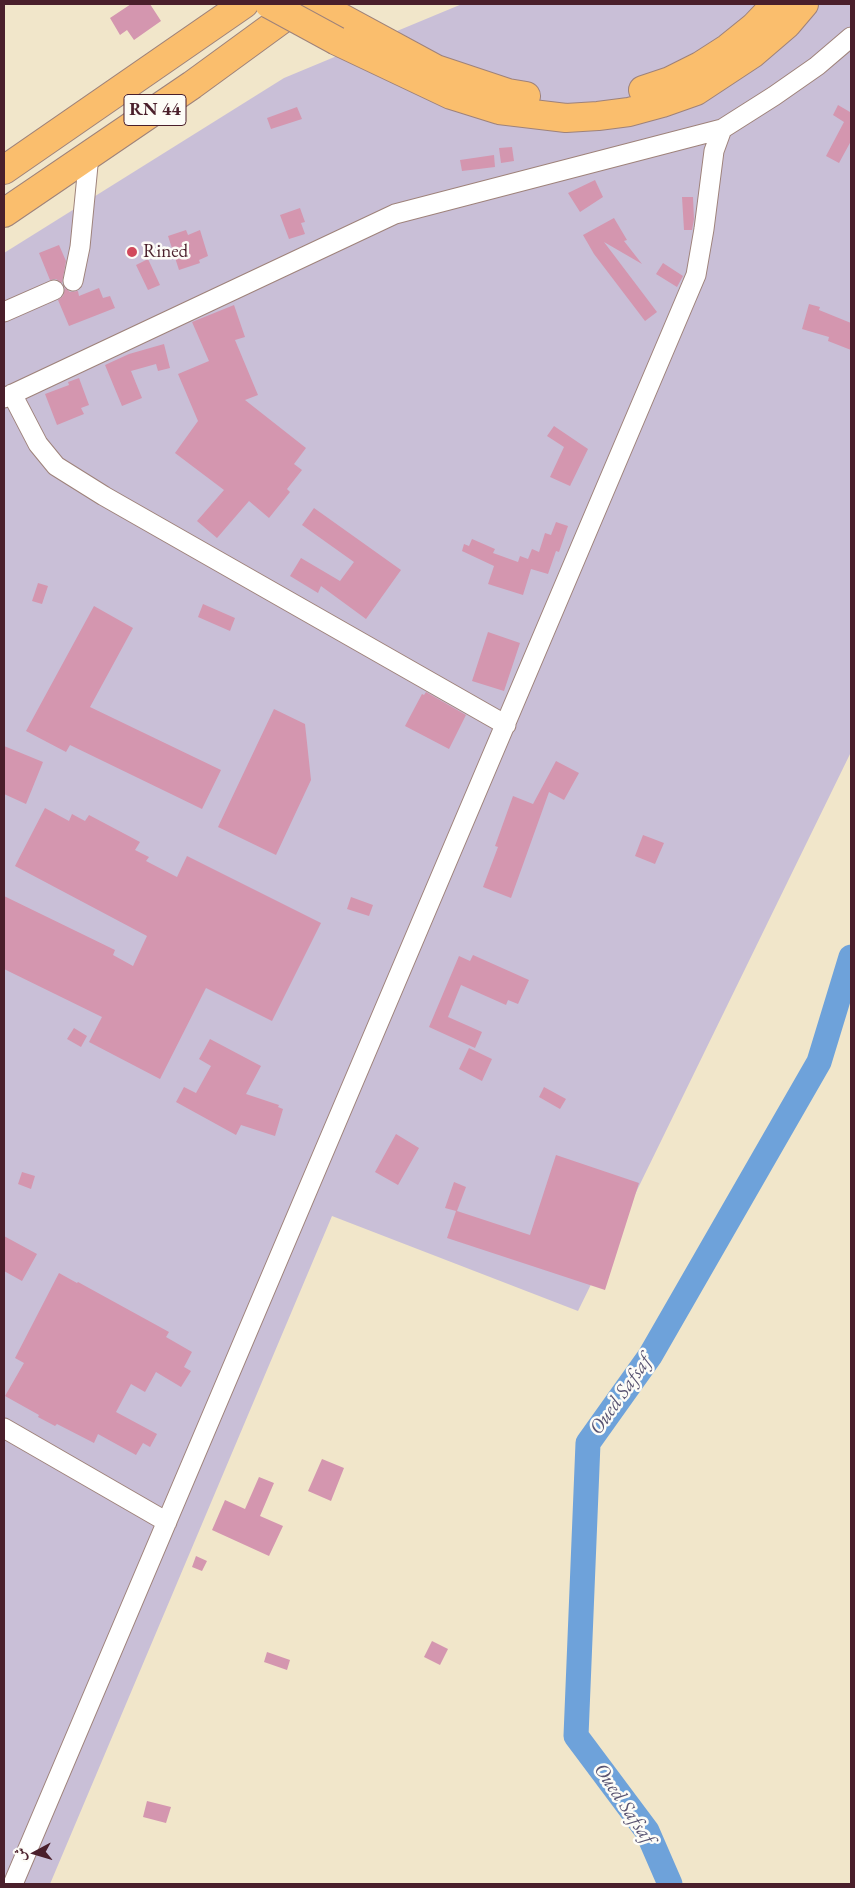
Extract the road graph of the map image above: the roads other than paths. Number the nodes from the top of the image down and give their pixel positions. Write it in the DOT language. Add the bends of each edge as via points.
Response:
graph roads {
  1 [pos="244,4"];
  2 [pos="269,4"];
  3 [pos="303,4"];
  4 [pos="316,4"];
  5 [pos="776,4"];
  6 [pos="804,4"];
  7 [pos="341,30"];
  8 [pos="851,36"];
  9 [pos="722,128"];
  10 [pos="89,155"];
  11 [pos="4,170"];
  12 [pos="4,214"];
  13 [pos="73,281"];
  14 [pos="54,290"];
  15 [pos="4,312"];
  16 [pos="8,396"];
  17 [pos="506,725"];
  18 [pos="4,1428"];
  19 [pos="167,1522"];
  20 [pos="13,1884"];
  1 -- 11 [label="highway, RN 44"];
  2 -- 7 [label="highway, bridge"];
  3 -- 10 [label="highway, RN 44"];
  4 -- 7 [label="highway"];
  5 -- 7 [label="highway" via="728,48 670,81 607,98 574,100 541,99 476,84"];
  6 -- 7 [label="highway" via="787,24 752,54 696,91 638,110 566,118 499,110 451,95"];
  8 -- 9 [label="street" via="810,71"];
  9 -- 16 [label="street" via="395,214"];
  9 -- 17 [label="street" via="714,151 696,275"];
  10 -- 12 [label="highway, RN 44"];
  10 -- 13 [label="street" via="80,247"];
  14 -- 15 [label="street"];
  16 -- 17 [label="street" via="56,466"];
  17 -- 19 [label="street"];
  18 -- 19 [label="street"];
  19 -- 20 [label="street"];
}
